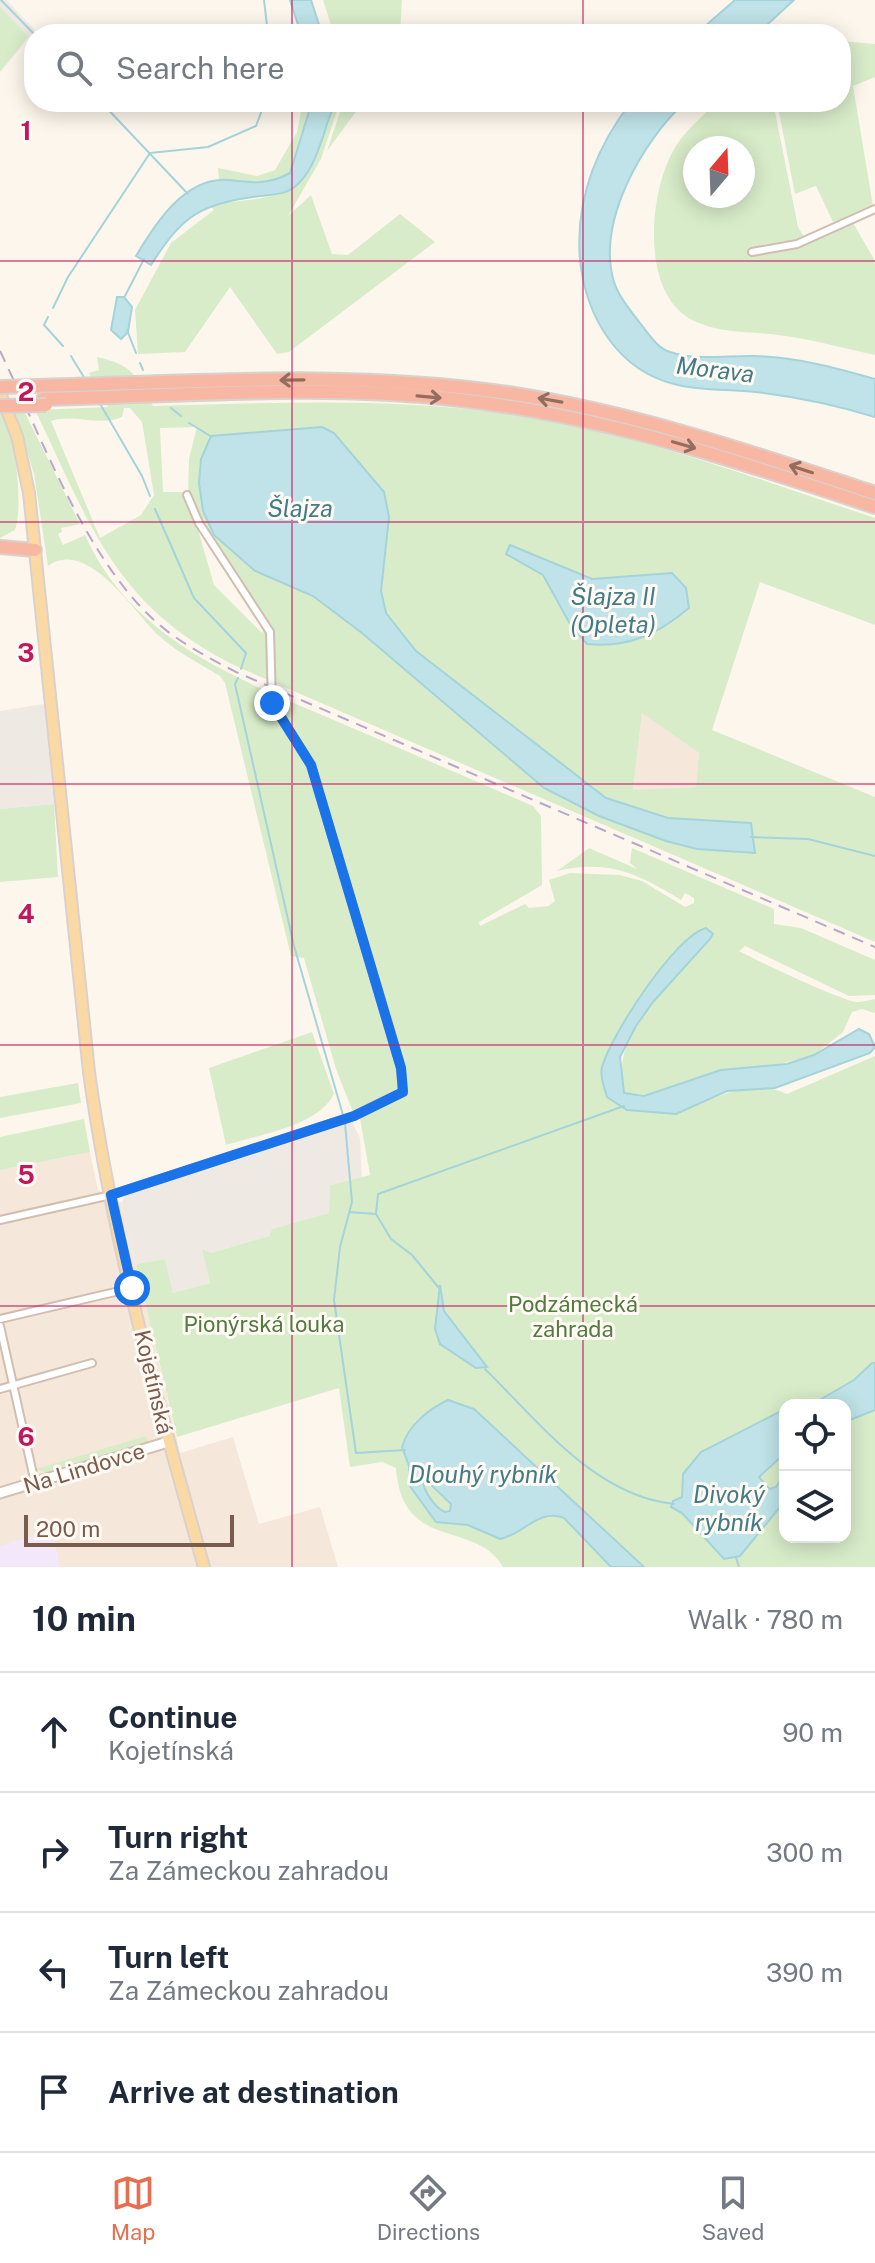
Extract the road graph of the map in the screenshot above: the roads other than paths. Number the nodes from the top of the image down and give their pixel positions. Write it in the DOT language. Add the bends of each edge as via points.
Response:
graph roads {
  1 [pos="875,209"];
  2 [pos="752,252"];
  3 [pos="0,384"];
  4 [pos="0,393"];
  5 [pos="0,400"];
  6 [pos="45,402"];
  7 [pos="0,406"];
  8 [pos="875,493"];
  9 [pos="187,495"];
  10 [pos="875,507"];
  11 [pos="0,547"];
  12 [pos="35,550"];
  13 [pos="111,1195"];
  14 [pos="0,1220"];
  15 [pos="132,1288"];
  16 [pos="0,1319"];
  17 [pos="0,1326"];
  18 [pos="92,1363"];
  19 [pos="13,1386"];
  20 [pos="0,1389"];
  21 [pos="168,1442"];
  22 [pos="35,1483"];
  23 [pos="0,1493"];
  24 [pos="204,1567"];
  1 -- 2 [label="street" via="797,244"];
  8 -- 3 [label="highway, one-way, bridge" via="686,432 550,400 396,382"];
  4 -- 12 [label="main road, Kojetínská" via="27,476"];
  5 -- 6 [label="highway"];
  6 -- 7 [label="highway, bridge"];
  6 -- 10 [label="highway, one-way" via="351,393 461,400 592,421 706,451"];
  9 -- 13 [label="street" via="199,523 270,632 272,703 311,765 404,1083 403,1092 354,1116"];
  11 -- 12 [label="highway"];
  12 -- 13 [label="main road, Kojetínská" via="89,1072"];
  13 -- 14 [label="street"];
  13 -- 15 [label="main road, Kojetínská"];
  15 -- 16 [label="street"];
  15 -- 21 [label="main road, Kojetínská"];
  17 -- 19 [label="street"];
  18 -- 19 [label="street"];
  19 -- 20 [label="street"];
  19 -- 22 [label="street"];
  21 -- 22 [label="main road, Na Lindovce"];
  21 -- 24 [label="main road, Kojetínská"];
  22 -- 23 [label="main road, Na Lindovce"];
}
